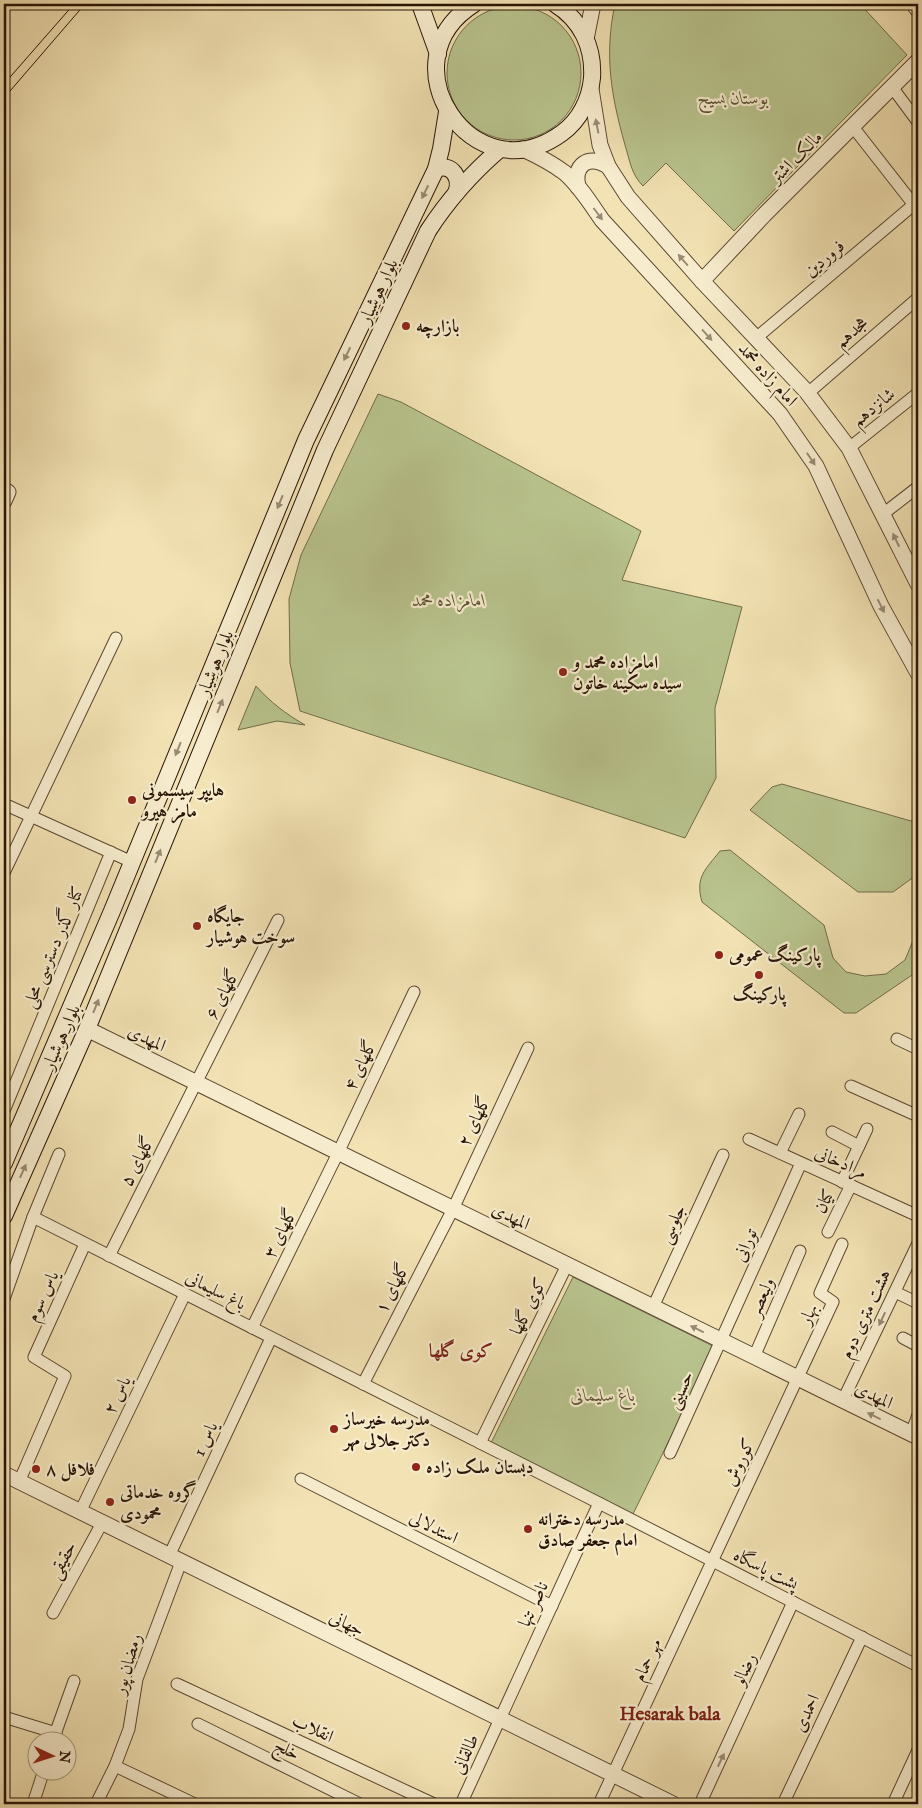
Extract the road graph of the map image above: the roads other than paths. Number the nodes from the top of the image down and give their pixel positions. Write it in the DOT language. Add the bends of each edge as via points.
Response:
graph roads {
  1 [pos="420,4"];
  2 [pos="474,4"];
  3 [pos="555,4"];
  4 [pos="593,4"];
  5 [pos="911,4"];
  6 [pos="918,13"];
  7 [pos="586,39"];
  8 [pos="438,54"];
  9 [pos="917,64"];
  10 [pos="892,87"];
  11 [pos="591,89"];
  12 [pos="447,112"];
  13 [pos="918,122"];
  14 [pos="853,127"];
  15 [pos="500,148"];
  16 [pos="523,149"];
  17 [pos="608,166"];
  18 [pos="436,169"];
  19 [pos="578,187"];
  20 [pos="456,193"];
  21 [pos="917,205"];
  22 [pos="702,281"];
  23 [pos="918,298"];
  24 [pos="756,338"];
  25 [pos="808,393"];
  26 [pos="918,393"];
  27 [pos="849,448"];
  28 [pos="918,487"];
  29 [pos="884,514"];
  30 [pos="918,582"];
  31 [pos="116,638"];
  32 [pos="918,674"];
  33 [pos="4,804"];
  34 [pos="31,816"];
  35 [pos="111,852"];
  36 [pos="132,862"];
  37 [pos="4,873"];
  38 [pos="278,920"];
  39 [pos="414,992"];
  40 [pos="87,1029"];
  41 [pos="897,1039"];
  42 [pos="528,1048"];
  43 [pos="918,1049"];
  44 [pos="196,1083"];
  45 [pos="851,1086"];
  46 [pos="4,1111"];
  47 [pos="799,1114"];
  48 [pos="918,1116"];
  49 [pos="867,1129"];
  50 [pos="832,1132"];
  51 [pos="749,1139"];
  52 [pos="859,1146"];
  53 [pos="338,1152"];
  54 [pos="780,1153"];
  55 [pos="59,1154"];
  56 [pos="723,1155"];
  57 [pos="4,1163"];
  58 [pos="801,1163"];
  59 [pos="846,1183"];
  60 [pos="453,1209"];
  61 [pos="4,1216"];
  62 [pos="918,1216"];
  63 [pos="33,1217"];
  64 [pos="828,1232"];
  65 [pos="85,1244"];
  66 [pos="842,1244"];
  67 [pos="800,1250"];
  68 [pos="917,1250"];
  69 [pos="109,1256"];
  70 [pos="567,1265"];
  71 [pos="895,1292"];
  72 [pos="185,1294"];
  73 [pos="4,1299"];
  74 [pos="918,1303"];
  75 [pos="653,1307"];
  76 [pos="252,1328"];
  77 [pos="272,1338"];
  78 [pos="903,1338"];
  79 [pos="722,1341"];
  80 [pos="918,1346"];
  81 [pos="754,1357"];
  82 [pos="798,1378"];
  83 [pos="363,1384"];
  84 [pos="843,1400"];
  85 [pos="918,1415"];
  86 [pos="915,1435"];
  87 [pos="480,1443"];
  88 [pos="670,1453"];
  89 [pos="4,1474"];
  90 [pos="301,1479"];
  91 [pos="19,1482"];
  92 [pos="599,1503"];
  93 [pos="80,1512"];
  94 [pos="102,1523"];
  95 [pos="175,1559"];
  96 [pos="712,1561"];
  97 [pos="793,1602"];
  98 [pos="552,1606"];
  99 [pos="53,1613"];
  100 [pos="862,1637"];
  101 [pos="918,1666"];
  102 [pos="74,1681"];
  103 [pos="177,1684"];
  104 [pos="4,1717"];
  105 [pos="500,1719"];
  106 [pos="198,1724"];
  107 [pos="37,1730"];
  108 [pos="57,1730"];
  109 [pos="918,1750"];
  110 [pos="115,1766"];
  111 [pos="613,1774"];
  112 [pos="40,1780"];
  113 [pos="32,1804"];
  114 [pos="96,1804"];
  115 [pos="195,1804"];
  116 [pos="360,1804"];
  117 [pos="434,1804"];
  118 [pos="461,1804"];
  119 [pos="599,1804"];
  120 [pos="673,1804"];
  121 [pos="700,1804"];
  122 [pos="783,1804"];
  123 [pos="892,1804"];
  1 -- 8 [label="main road"];
  2 -- 8 [label="main road" via="453,22 443,37"];
  3 -- 7 [label="main road" via="577,23"];
  4 -- 7 [label="street"];
  5 -- 6 [label="street"];
  7 -- 11 [label="main road" via="593,63"];
  8 -- 12 [label="main road" via="439,94"];
  9 -- 10 [label="street, مالک اشتر"];
  10 -- 13 [label="street"];
  10 -- 14 [label="street, مالک اشتر"];
  11 -- 16 [label="main road" via="578,118 566,130 546,143"];
  17 -- 11 [label="street, امام زاده محمد, one-way" via="600,144"];
  12 -- 15 [label="main road" via="461,129 479,142"];
  12 -- 18 [label="main road, بلوار هوشیار"];
  14 -- 21 [label="street"];
  14 -- 22 [label="street, مالک اشتر"];
  15 -- 16 [label="main road"];
  15 -- 20 [label="main road, بلوار هوشیار"];
  16 -- 19 [label="street, امام زاده محمد" via="550,162"];
  17 -- 19 [label="street" via="595,160 582,164 576,178"];
  22 -- 17 [label="street, امام زاده محمد, one-way" via="628,197"];
  18 -- 20 [label="main road" via="445,168 454,173 458,183"];
  18 -- 36 [label="main road, بلوار هوشیار, one-way" via="306,440"];
  19 -- 32 [label="street, امام زاده محمد, one-way" via="602,220 780,414 816,466 881,606"];
  40 -- 20 [label="main road, بلوار هوشیار, one-way" via="325,450 428,231"];
  21 -- 24 [label="street, فروردین"];
  22 -- 24 [label="street, امام زاده محمد"];
  23 -- 25 [label="street, هجدهم"];
  24 -- 25 [label="street, امام زاده محمد"];
  25 -- 27 [label="street, امام زاده محمد"];
  26 -- 27 [label="street, شانزدهم"];
  27 -- 29 [label="street, امام زاده محمد"];
  28 -- 29 [label="street"];
  30 -- 29 [label="street, امام زاده محمد, one-way"];
  31 -- 34 [label="street"];
  33 -- 34 [label="street"];
  34 -- 35 [label="street"];
  34 -- 37 [label="street"];
  35 -- 36 [label="street"];
  35 -- 46 [label="street, کنار گذر دسترسی محلی"];
  36 -- 57 [label="main road, بلوار هوشیار"];
  38 -- 44 [label="street, گلهای ۶"];
  39 -- 53 [label="street, گلهای ۴"];
  40 -- 44 [label="street, المهدی"];
  61 -- 40 [label="main road, بلوار هوشیار, one-way"];
  41 -- 43 [label="street"];
  42 -- 60 [label="street, گلهای ۲"];
  44 -- 53 [label="street, المهدی"];
  44 -- 69 [label="street, گلهای ۵"];
  45 -- 48 [label="street"];
  47 -- 54 [label="street"];
  49 -- 52 [label="street, کیان"];
  50 -- 52 [label="street"];
  51 -- 54 [label="street, مرادخانی"];
  52 -- 59 [label="street, کیان"];
  53 -- 60 [label="street, المهدی"];
  53 -- 76 [label="street, گلهای ۳"];
  54 -- 58 [label="street, مرادخانی"];
  55 -- 63 [label="street"];
  56 -- 75 [label="street, جلوسی"];
  58 -- 59 [label="street, مرادخانی"];
  58 -- 79 [label="street, تورانی"];
  59 -- 62 [label="street, مرادخانی"];
  59 -- 64 [label="street, کیان"];
  60 -- 70 [label="street, المهدی"];
  60 -- 83 [label="street, گلهای ۱"];
  63 -- 65 [label="street, باغ سلیمانی"];
  63 -- 73 [label="street"];
  65 -- 69 [label="street, باغ سلیمانی"];
  65 -- 91 [label="street, یاس سوم" via="34,1356 65,1376"];
  66 -- 82 [label="street, بهار" via="820,1294 833,1302"];
  67 -- 81 [label="street, ولیعصر"];
  68 -- 71 [label="street, هشت متری دوم"];
  69 -- 72 [label="street, باغ سلیمانی"];
  70 -- 75 [label="street, المهدی"];
  70 -- 87 [label="street, کوی گلها"];
  71 -- 74 [label="street"];
  71 -- 84 [label="street, هشت متری دوم, one-way"];
  72 -- 76 [label="street, باغ سلیمانی"];
  72 -- 93 [label="street, یاس ۲"];
  79 -- 75 [label="street, المهدی, one-way"];
  76 -- 77 [label="street, باغ سلیمانی"];
  77 -- 83 [label="street, باغ سلیمانی"];
  77 -- 95 [label="street, یاس 1"];
  78 -- 80 [label="street"];
  79 -- 81 [label="street, المهدی"];
  79 -- 88 [label="street, حسینی"];
  81 -- 82 [label="street, المهدی"];
  82 -- 84 [label="street, المهدی"];
  82 -- 96 [label="street, کوروش"];
  83 -- 87 [label="street, باغ سلیمانی"];
  86 -- 84 [label="street, المهدی, one-way"];
  85 -- 86 [label="street"];
  87 -- 92 [label="street, باغ سلیمانی"];
  89 -- 91 [label="street, جهانی"];
  90 -- 98 [label="street, استدلالی"];
  91 -- 93 [label="street, جهانی"];
  92 -- 96 [label="street, پشت پاسگاه"];
  92 -- 98 [label="street, ناصر تنها"];
  93 -- 94 [label="street, جهانی"];
  94 -- 95 [label="street, جهانی"];
  94 -- 99 [label="street, حقیقی"];
  95 -- 105 [label="street, جهانی"];
  95 -- 110 [label="street, رمضان پور" via="137,1679 129,1729"];
  96 -- 97 [label="street, پشت پاسگاه"];
  96 -- 111 [label="street, مهر حمام"];
  97 -- 100 [label="street, پشت پاسگاه"];
  121 -- 97 [label="street, رضالو, one-way"];
  98 -- 105 [label="street, ناصر تنها"];
  100 -- 101 [label="street, پشت پاسگاه"];
  100 -- 122 [label="street, احمدی"];
  102 -- 108 [label="street"];
  103 -- 117 [label="street, انقلاب"];
  104 -- 107 [label="street"];
  105 -- 111 [label="street, جهانی"];
  105 -- 118 [label="street, طالقانی"];
  106 -- 116 [label="street, خلج"];
  109 -- 123 [label="street"];
  110 -- 114 [label="street, رمضان پور"];
  110 -- 115 [label="street"];
  111 -- 119 [label="street, مهر حمام"];
  111 -- 120 [label="street, جهانی"];
  112 -- 113 [label="street"];
}
